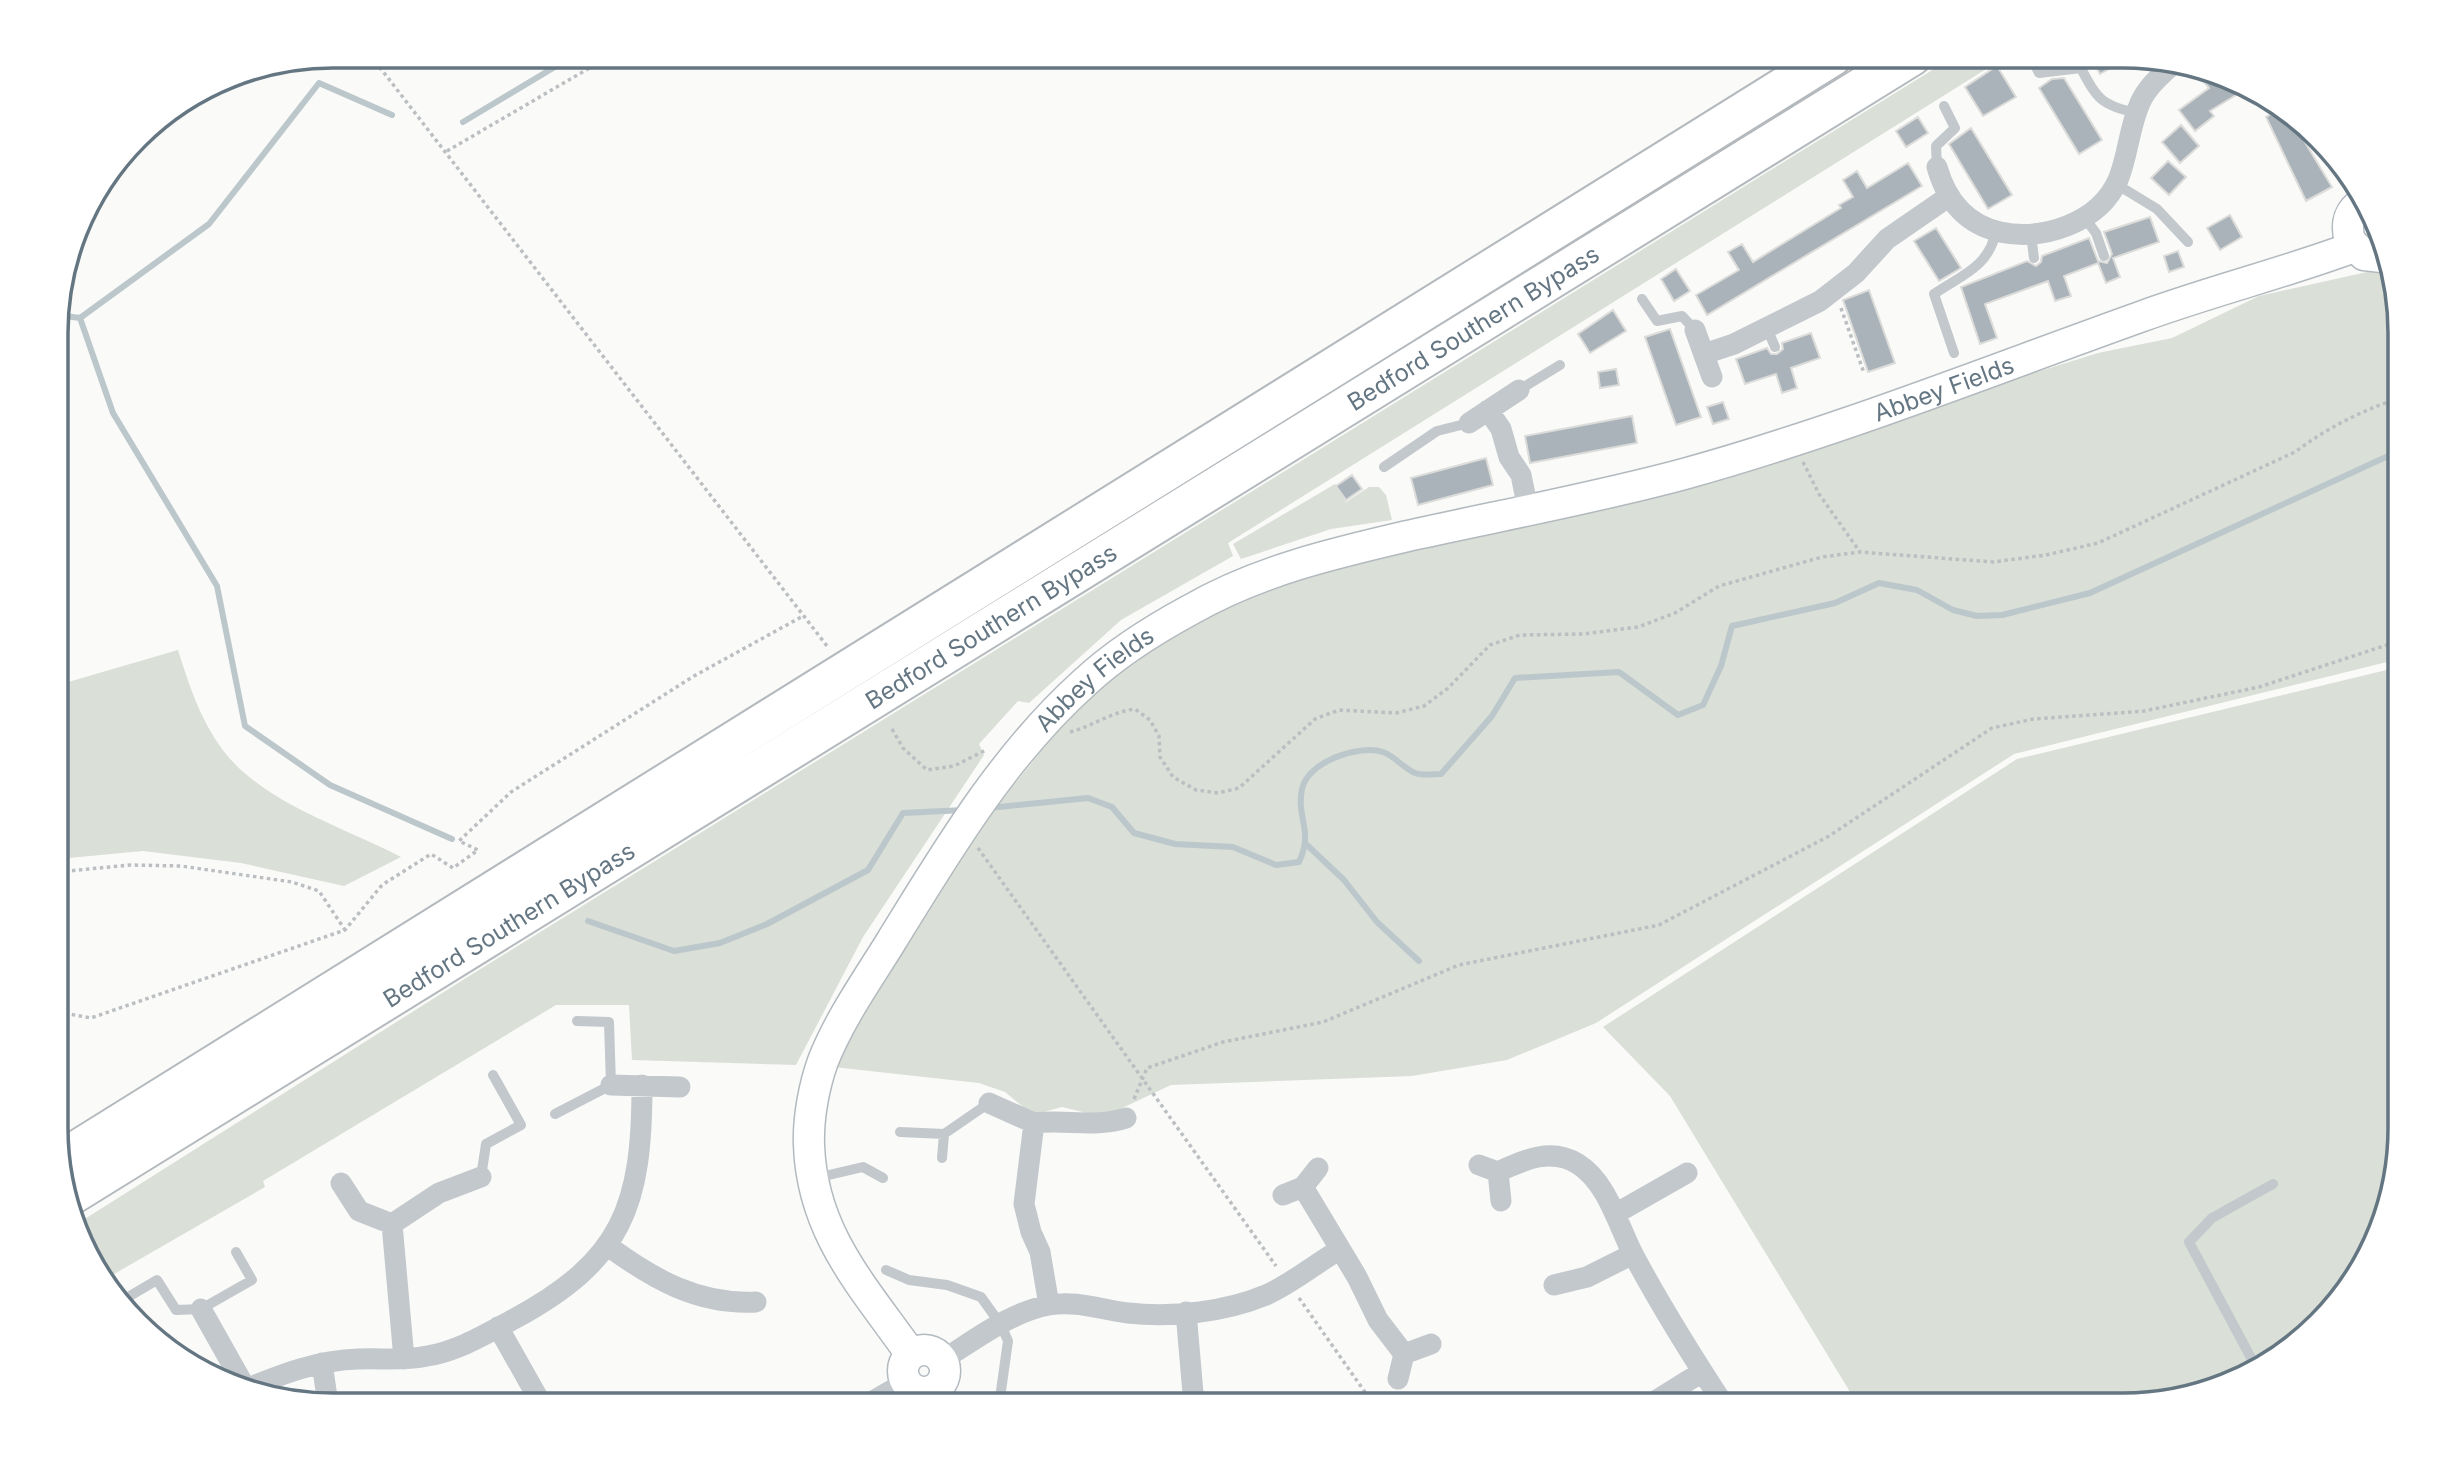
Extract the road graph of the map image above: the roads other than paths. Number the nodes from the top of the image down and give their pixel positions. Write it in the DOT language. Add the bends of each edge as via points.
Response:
graph roads {
  1 [pos="1814,68"];
  2 [pos="1893,68"];
  3 [pos="2036,68"];
  4 [pos="2081,68"];
  5 [pos="2081,68"];
  6 [pos="2164,72"];
  7 [pos="1944,106"];
  8 [pos="2137,113"];
  9 [pos="1937,167"];
  10 [pos="2116,184"];
  11 [pos="1948,197"];
  12 [pos="2355,207"];
  13 [pos="2084,217"];
  14 [pos="1996,231"];
  15 [pos="2031,236"];
  16 [pos="2188,242"];
  17 [pos="2368,252"];
  18 [pos="2104,256"];
  19 [pos="2034,258"];
  20 [pos="1642,299"];
  21 [pos="1695,330"];
  22 [pos="1954,353"];
  23 [pos="1704,354"];
  24 [pos="1560,365"];
  25 [pos="1712,377"];
  26 [pos="1519,390"];
  27 [pos="1488,410"];
  28 [pos="1469,424"];
  29 [pos="1384,467"];
  30 [pos="1528,509"];
  31 [pos="577,1021"];
  32 [pos="493,1075"];
  33 [pos="611,1084"];
  34 [pos="642,1086"];
  35 [pos="680,1087"];
  36 [pos="989,1103"];
  37 [pos="555,1114"];
  38 [pos="1126,1118"];
  39 [pos="1034,1123"];
  40 [pos="900,1132"];
  41 [pos="944,1134"];
  42 [pos="70,1154"];
  43 [pos="942,1158"];
  44 [pos="1318,1168"];
  45 [pos="1688,1173"];
  46 [pos="481,1177"];
  47 [pos="814,1178"];
  48 [pos="883,1178"];
  49 [pos="341,1183"];
  50 [pos="2273,1184"];
  51 [pos="76,1193"];
  52 [pos="1502,1201"];
  53 [pos="1615,1214"];
  54 [pos="392,1224"];
  55 [pos="608,1246"];
  56 [pos="1339,1250"];
  57 [pos="236,1252"];
  58 [pos="1633,1254"];
  59 [pos="886,1270"];
  60 [pos="1554,1285"];
  61 [pos="129,1296"];
  62 [pos="756,1302"];
  63 [pos="1049,1305"];
  64 [pos="201,1309"];
  65 [pos="1186,1312"];
  66 [pos="1001,1325"];
  67 [pos="498,1327"];
  68 [pos="1431,1344"];
  69 [pos="910,1353"];
  70 [pos="1404,1354"];
  71 [pos="404,1359"];
  72 [pos="944,1359"];
  73 [pos="2252,1359"];
  74 [pos="322,1363"];
  75 [pos="1702,1372"];
  76 [pos="238,1375"];
  77 [pos="1398,1379"];
  78 [pos="904,1382"];
  79 [pos="261,1383"];
  80 [pos="326,1393"];
  81 [pos="535,1393"];
  82 [pos="886,1393"];
  83 [pos="924,1393"];
  84 [pos="940,1393"];
  85 [pos="1000,1393"];
  86 [pos="1193,1393"];
  87 [pos="1668,1393"];
  88 [pos="1716,1393"];
  1 -- 42 [label="highway, Bedford Southern Bypass"];
  2 -- 51 [label="highway, Bedford Southern Bypass"];
  3 -- 5 [label="lane" via="2039,73"];
  4 -- 8 [label="lane" via="2101,101"];
  6 -- 8 [label="street"];
  7 -- 9 [label="lane" via="1955,128 1936,146"];
  8 -- 10 [label="street"];
  9 -- 11 [label="street"];
  10 -- 13 [label="street"];
  10 -- 16 [label="lane" via="2157,209"];
  11 -- 14 [label="street" via="1955,208"];
  11 -- 23 [label="street" via="1887,239 1856,273 1771,338"];
  12 -- 17 [label="street" via="2347,230"];
  13 -- 15 [label="street"];
  13 -- 18 [label="lane"];
  14 -- 15 [label="street"];
  14 -- 22 [label="lane" via="1985,260 1934,294"];
  15 -- 19 [label="lane"];
  17 -- 30 [label="street, Abbey Fields" via="2205,294 1792,442 1670,477"];
  20 -- 21 [label="lane" via="1657,321 1682,316"];
  21 -- 23 [label="street"];
  23 -- 25 [label="street"];
  24 -- 26 [label="lane"];
  26 -- 27 [label="street"];
  27 -- 28 [label="street"];
  27 -- 30 [label="street" via="1521,475"];
  28 -- 29 [label="lane" via="1437,431"];
  30 -- 47 [label="street, Abbey Fields" via="1313,558 1251,579 1135,643 1084,683 1053,732 978,805 847,1013 823,1062 812,1106 809,1144"];
  31 -- 33 [label="lane" via="609,1022"];
  32 -- 46 [label="lane" via="521,1125 486,1144"];
  33 -- 34 [label="street"];
  33 -- 37 [label="lane"];
  34 -- 35 [label="street"];
  34 -- 55 [label="street" via="638,1175"];
  36 -- 39 [label="street"];
  36 -- 41 [label="lane"];
  38 -- 39 [label="street" via="1105,1125 1061,1119"];
  39 -- 63 [label="street" via="1024,1205 1041,1252"];
  40 -- 41 [label="lane"];
  41 -- 43 [label="lane"];
  44 -- 56 [label="street" via="1293,1191"];
  45 -- 53 [label="street"];
  46 -- 54 [label="street" via="439,1193"];
  47 -- 48 [label="lane" via="863,1167"];
  47 -- 69 [label="street, Abbey Fields" via="830,1237"];
  49 -- 54 [label="street" via="359,1211"];
  50 -- 73 [label="lane" via="2212,1218 2189,1242"];
  52 -- 53 [label="street" via="1488,1168 1553,1154 1578,1164 1596,1181"];
  53 -- 58 [label="street"];
  54 -- 71 [label="street"];
  55 -- 62 [label="street" via="673,1289 727,1313"];
  55 -- 67 [label="street" via="584,1274 547,1301"];
  56 -- 65 [label="street" via="1266,1294"];
  56 -- 70 [label="street" via="1378,1320"];
  57 -- 64 [label="lane" via="252,1280"];
  58 -- 60 [label="street" via="1587,1277"];
  58 -- 75 [label="street"];
  59 -- 66 [label="lane" via="981,1297"];
  61 -- 64 [label="lane" via="156,1280 176,1310"];
  63 -- 65 [label="street" via="1080,1304 1128,1313"];
  63 -- 66 [label="street"];
  64 -- 76 [label="street"];
  65 -- 86 [label="street"];
  66 -- 72 [label="street"];
  66 -- 85 [label="lane" via="1007,1341"];
  67 -- 71 [label="street" via="458,1348"];
  67 -- 81 [label="street"];
  68 -- 70 [label="street"];
  69 -- 72 [label="street" via="928,1350"];
  69 -- 78 [label="street" via="902,1366"];
  70 -- 77 [label="street"];
  71 -- 74 [label="street"];
  72 -- 84 [label="street" via="947,1375"];
  74 -- 79 [label="street"];
  74 -- 80 [label="street"];
  75 -- 87 [label="street"];
  75 -- 88 [label="street"];
  78 -- 82 [label="street"];
  78 -- 83 [label="street"];
}
